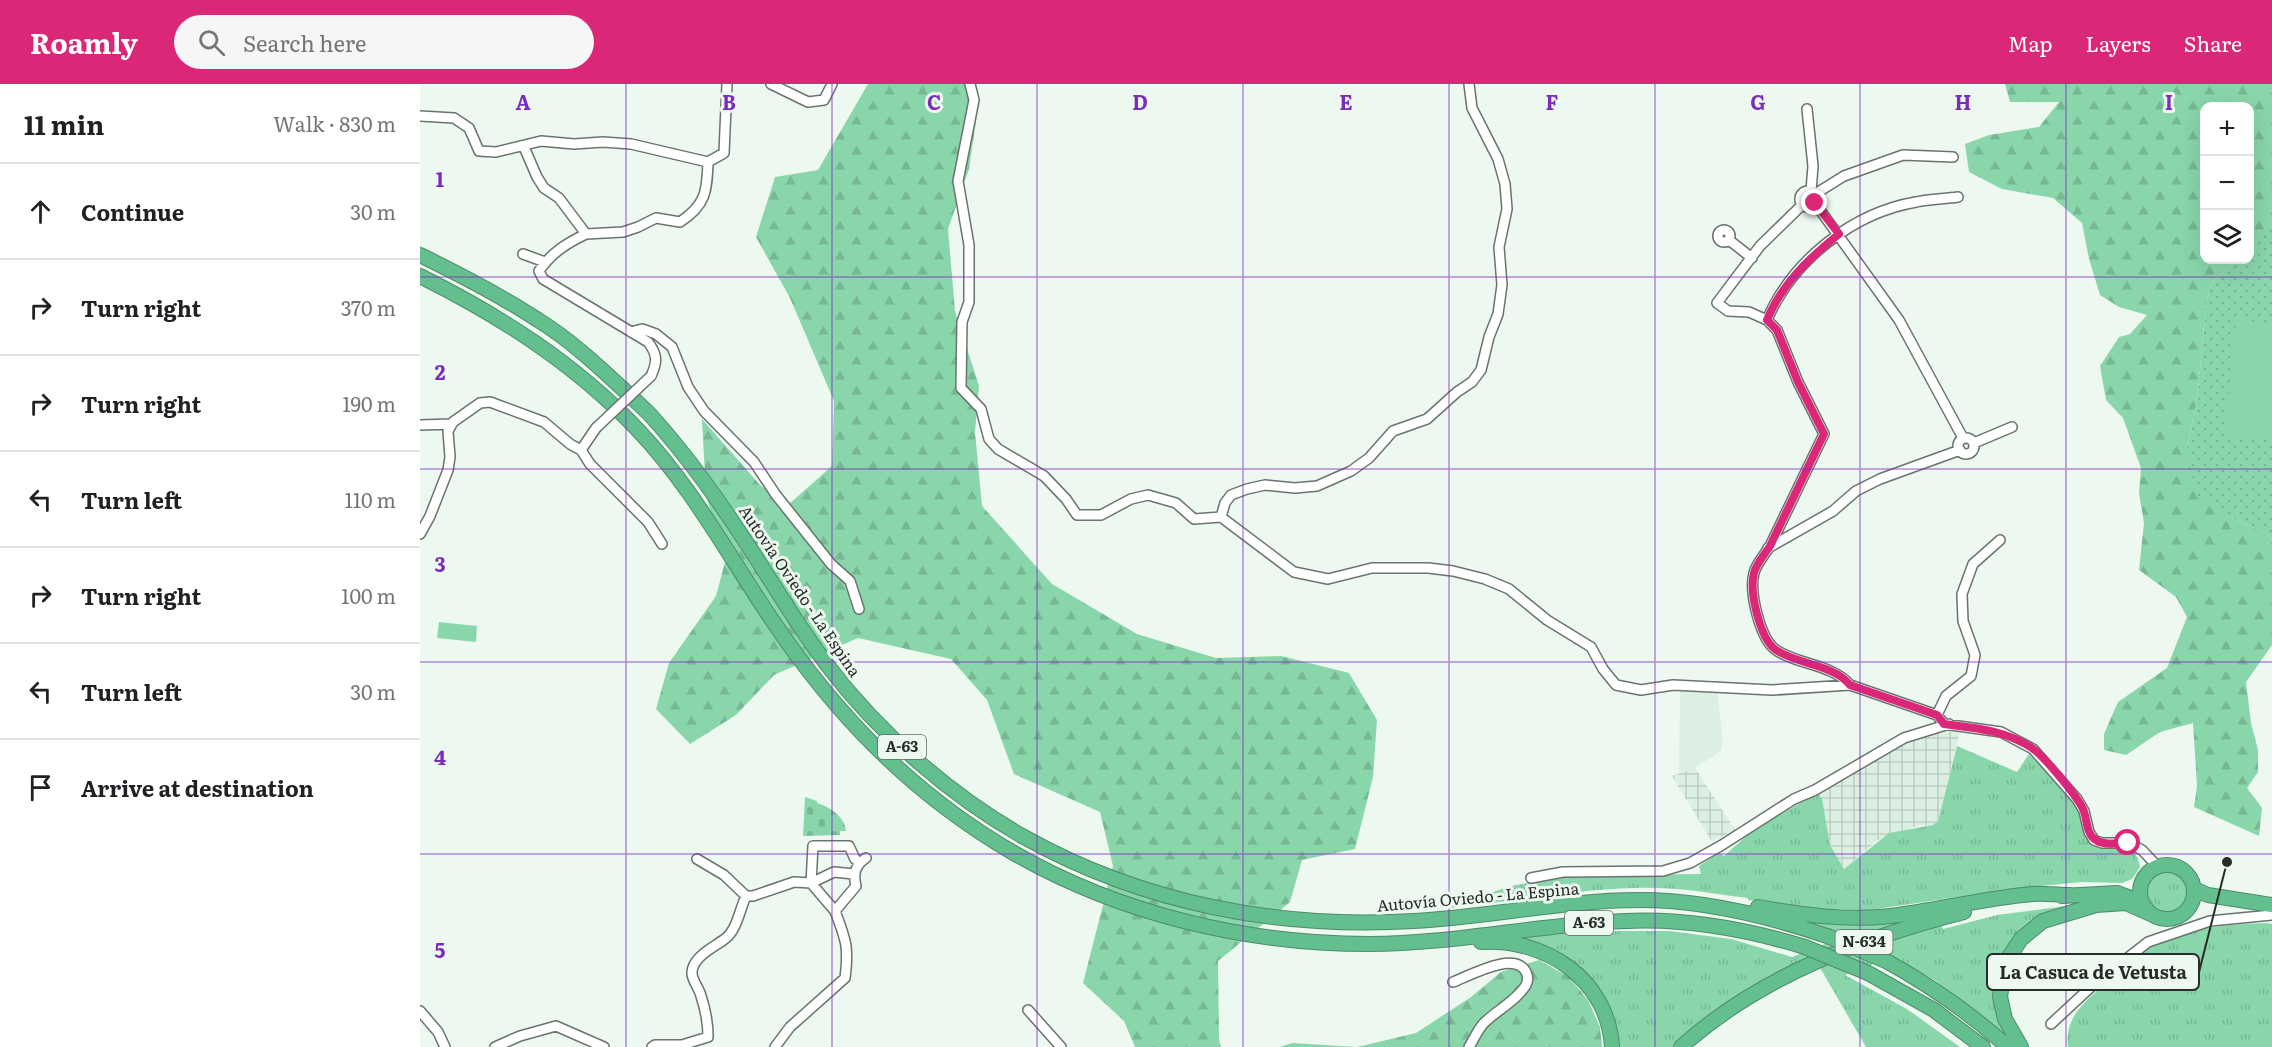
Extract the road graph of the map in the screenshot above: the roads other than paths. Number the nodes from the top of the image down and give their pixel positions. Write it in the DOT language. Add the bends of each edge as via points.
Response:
graph roads {
  1 [pos="727,84"];
  2 [pos="771,84"];
  3 [pos="832,84"];
  4 [pos="970,84"];
  5 [pos="1469,84"];
  6 [pos="1807,109"];
  7 [pos="420,116"];
  8 [pos="524,147"];
  9 [pos="1953,157"];
  10 [pos="708,162"];
  11 [pos="1814,196"];
  12 [pos="1958,198"];
  13 [pos="1802,205"];
  14 [pos="586,234"];
  15 [pos="1839,234"];
  16 [pos="1729,240"];
  17 [pos="523,254"];
  18 [pos="420,255"];
  19 [pos="1752,258"];
  20 [pos="545,262"];
  21 [pos="420,276"];
  22 [pos="1767,320"];
  23 [pos="631,332"];
  24 [pos="452,424"];
  25 [pos="420,425"];
  26 [pos="2012,427"];
  27 [pos="1964,438"];
  28 [pos="1974,443"];
  29 [pos="581,450"];
  30 [pos="1960,450"];
  31 [pos="1221,517"];
  32 [pos="420,534"];
  33 [pos="2000,540"];
  34 [pos="662,544"];
  35 [pos="1768,548"];
  36 [pos="859,609"];
  37 [pos="1850,685"];
  38 [pos="1937,715"];
  39 [pos="1948,724"];
  40 [pos="697,859"];
  41 [pos="2158,867"];
  42 [pos="854,874"];
  43 [pos="1531,878"];
  44 [pos="2144,879"];
  45 [pos="811,883"];
  46 [pos="2194,890"];
  47 [pos="2117,893"];
  48 [pos="2070,895"];
  49 [pos="746,896"];
  50 [pos="2223,898"];
  51 [pos="2142,902"];
  52 [pos="1557,905"];
  53 [pos="2272,905"];
  54 [pos="2191,906"];
  55 [pos="835,911"];
  56 [pos="2153,915"];
  57 [pos="2272,915"];
  58 [pos="1371,944"];
  59 [pos="1453,982"];
  60 [pos="1028,1010"];
  61 [pos="420,1011"];
  62 [pos="2051,1024"];
  63 [pos="445,1047"];
  64 [pos="495,1047"];
  65 [pos="604,1047"];
  66 [pos="652,1047"];
  67 [pos="775,1047"];
  68 [pos="1061,1047"];
  69 [pos="1470,1047"];
  70 [pos="1612,1047"];
  71 [pos="1681,1047"];
  72 [pos="1983,1047"];
  73 [pos="2008,1047"];
  74 [pos="2021,1047"];
  1 -- 10 [label="street" via="724,153"];
  2 -- 3 [label="street" via="808,102 824,100"];
  4 -- 31 [label="street" via="974,100 958,181 969,245 969,302 962,322 961,387 981,410 989,439 998,449 1044,476 1077,515 1101,515 1148,495 1176,503 1194,519"];
  5 -- 31 [label="street" via="1472,108 1498,159 1507,209 1499,247 1502,285 1498,314 1481,370 1427,419 1392,431 1369,458 1351,471 1317,486 1265,485 1247,489 1232,495"];
  6 -- 11 [label="street"];
  7 -- 8 [label="street" via="454,118 469,128 479,151"];
  8 -- 10 [label="street" via="541,141 631,144"];
  8 -- 14 [label="street" via="544,188 559,198"];
  9 -- 11 [label="street" via="1903,155 1844,176"];
  10 -- 14 [label="street" via="707,188 696,212 680,222 656,218 623,232"];
  11 -- 13 [label="street" via="1809,207"];
  11 -- 13 [label="street" via="1806,191 1801,194"];
  11 -- 15 [label="street"];
  12 -- 15 [label="street" via="1915,202 1870,216"];
  13 -- 19 [label="street"];
  14 -- 20 [label="street" via="566,244"];
  15 -- 22 [label="street" via="1800,268"];
  15 -- 27 [label="street" via="1899,321"];
  16 -- 19 [label="street"];
  17 -- 20 [label="street"];
  18 -- 52 [label="highway, Autovía Oviedo - La Espina / A-63" via="481,285 542,322 598,366 651,416 702,477 822,657 866,711 912,756 965,798 1023,836 1094,871 1147,890 1207,907 1276,919 1328,923 1416,921"];
  19 -- 22 [label="street" via="1717,303 1728,311 1749,312"];
  20 -- 23 [label="street" via="539,271 543,279"];
  21 -- 58 [label="highway, A-63" via="475,303 531,339 588,382 637,429 690,492 812,676 853,725 952,813 1013,853 1085,888 1143,909 1244,934"];
  22 -- 35 [label="street" via="1777,330 1824,434"];
  23 -- 29 [label="street, bridge" via="656,352 651,376 596,428"];
  23 -- 36 [label="street" via="642,329 656,334 672,347 688,387 704,411 754,462 831,564 850,581"];
  24 -- 25 [label="street"];
  24 -- 29 [label="street" via="480,403 490,402 544,422"];
  24 -- 32 [label="street" via="448,431 448,470"];
  26 -- 28 [label="street"];
  27 -- 28 [label="street"];
  27 -- 30 [label="street"];
  28 -- 30 [label="street" via="1968,453"];
  29 -- 34 [label="street" via="648,522"];
  30 -- 35 [label="street" via="1856,491 1833,511"];
  31 -- 37 [label="street" via="1294,572 1328,579 1372,568 1428,568 1485,579 1509,589 1547,620 1591,647 1616,685 1641,690 1673,685 1772,690"];
  33 -- 38 [label="street" via="1973,564 1962,594 1963,621 1975,656 1971,676 1946,696"];
  35 -- 37 [label="street" via="1754,574 1761,632 1775,649 1845,678"];
  37 -- 38 [label="street"];
  38 -- 39 [label="street"];
  39 -- 41 [label="street" via="2001,732 2033,749 2077,799 2094,840 2128,843 2142,850"];
  39 -- 43 [label="street" via="1904,738 1690,863 1663,871 1563,872"];
  40 -- 49 [label="street" via="724,875"];
  41 -- 44 [label="highway, N-634"];
  41 -- 46 [label="highway" via="2180,868 2191,878"];
  42 -- 45 [label="street" via="834,872"];
  42 -- 45 [label="street" via="863,860 855,859 849,846 813,846"];
  42 -- 55 [label="street" via="856,886"];
  44 -- 47 [label="highway, N-634"];
  44 -- 51 [label="highway"];
  45 -- 49 [label="street" via="794,882"];
  45 -- 55 [label="street"];
  46 -- 50 [label="highway"];
  46 -- 54 [label="highway"];
  47 -- 48 [label="highway, N-634"];
  47 -- 51 [label="highway, N-634"];
  48 -- 52 [label="highway" via="2036,893 1890,916 1843,918 1677,897 1590,899"];
  48 -- 71 [label="highway, N-634" via="1972,910 1858,944 1816,961 1756,994"];
  49 -- 66 [label="street" via="728,936 704,954 692,971 701,994 708,1037 682,1045"];
  50 -- 53 [label="highway"];
  50 -- 54 [label="highway"];
  51 -- 56 [label="highway, N-634"];
  52 -- 73 [label="highway, Autovía Oviedo - La Espina / A-63, bridge" via="1641,900 1711,906 1830,937 1888,963 1945,997"];
  54 -- 56 [label="highway" via="2173,919"];
  55 -- 67 [label="street" via="846,941 845,978 790,1027"];
  56 -- 74 [label="highway" via="2126,903 2096,904 2043,921 2021,939 2004,969 2000,997 2005,1018"];
  57 -- 62 [label="street" via="2210,921 2148,942"];
  58 -- 70 [label="highway" via="1402,947 1495,941 1551,955 1595,993 1607,1017"];
  58 -- 72 [label="highway, A-63, bridge" via="1638,921 1716,925 1805,946 1868,973 1934,1010"];
  59 -- 69 [label="street" via="1505,963 1525,969 1527,983 1482,1025"];
  60 -- 68 [label="street"];
  61 -- 63 [label="street"];
  64 -- 65 [label="street" via="555,1026"];
}
